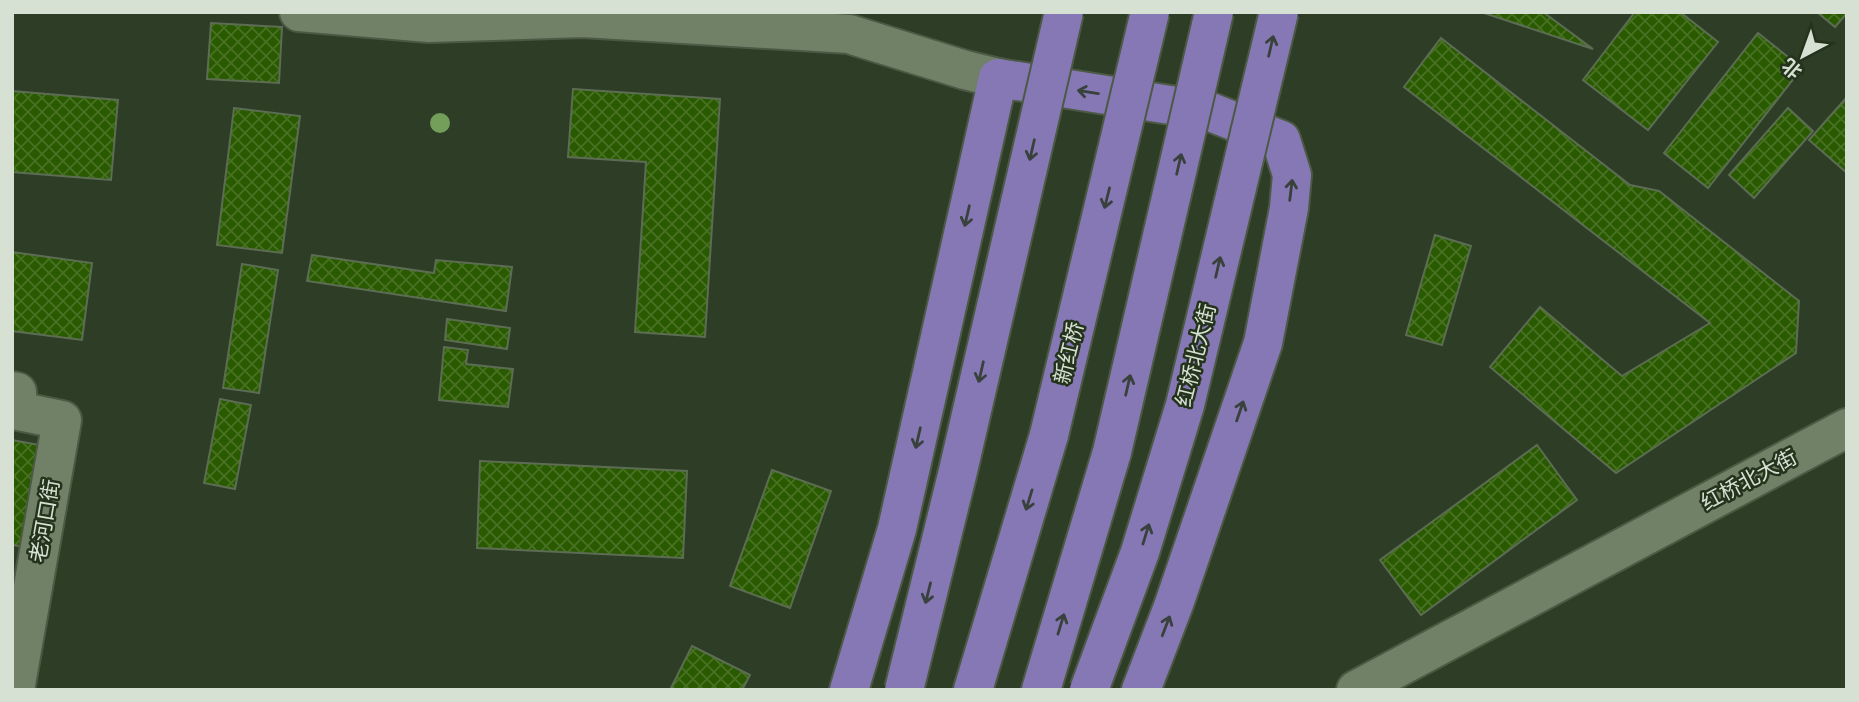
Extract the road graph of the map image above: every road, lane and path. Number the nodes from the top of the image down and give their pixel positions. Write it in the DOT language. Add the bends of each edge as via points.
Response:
graph roads {
  1 [pos="299,12"];
  2 [pos="1065,12"];
  3 [pos="1150,12"];
  4 [pos="1214,12"];
  5 [pos="1279,12"];
  6 [pos="998,78"];
  7 [pos="12,391"];
  8 [pos="1847,428"];
  9 [pos="851,686"];
  10 [pos="15,690"];
  11 [pos="904,690"];
  12 [pos="973,690"];
  13 [pos="1041,690"];
  14 [pos="1089,690"];
  15 [pos="1141,690"];
  16 [pos="1356,690"];
  1 -- 6 [label="street" via="429,23 583,18 849,34"];
  2 -- 11 [label="main road, one-way, bridge"];
  3 -- 12 [label="main road, 新红桥, one-way, bridge" via="1049,435"];
  13 -- 4 [label="main road, one-way, bridge" via="1112,452"];
  14 -- 5 [label="main road, 红桥北大街, one-way, bridge" via="1140,552 1185,405"];
  6 -- 9 [label="main road, one-way" via="897,529"];
  15 -- 6 [label="main road, one-way" via="1263,343 1292,175 1281,140 1208,111"];
  7 -- 10 [label="street, 老河口街" via="17,392 18,411 62,420"];
  8 -- 16 [label="street, 红桥北大街"];
}
